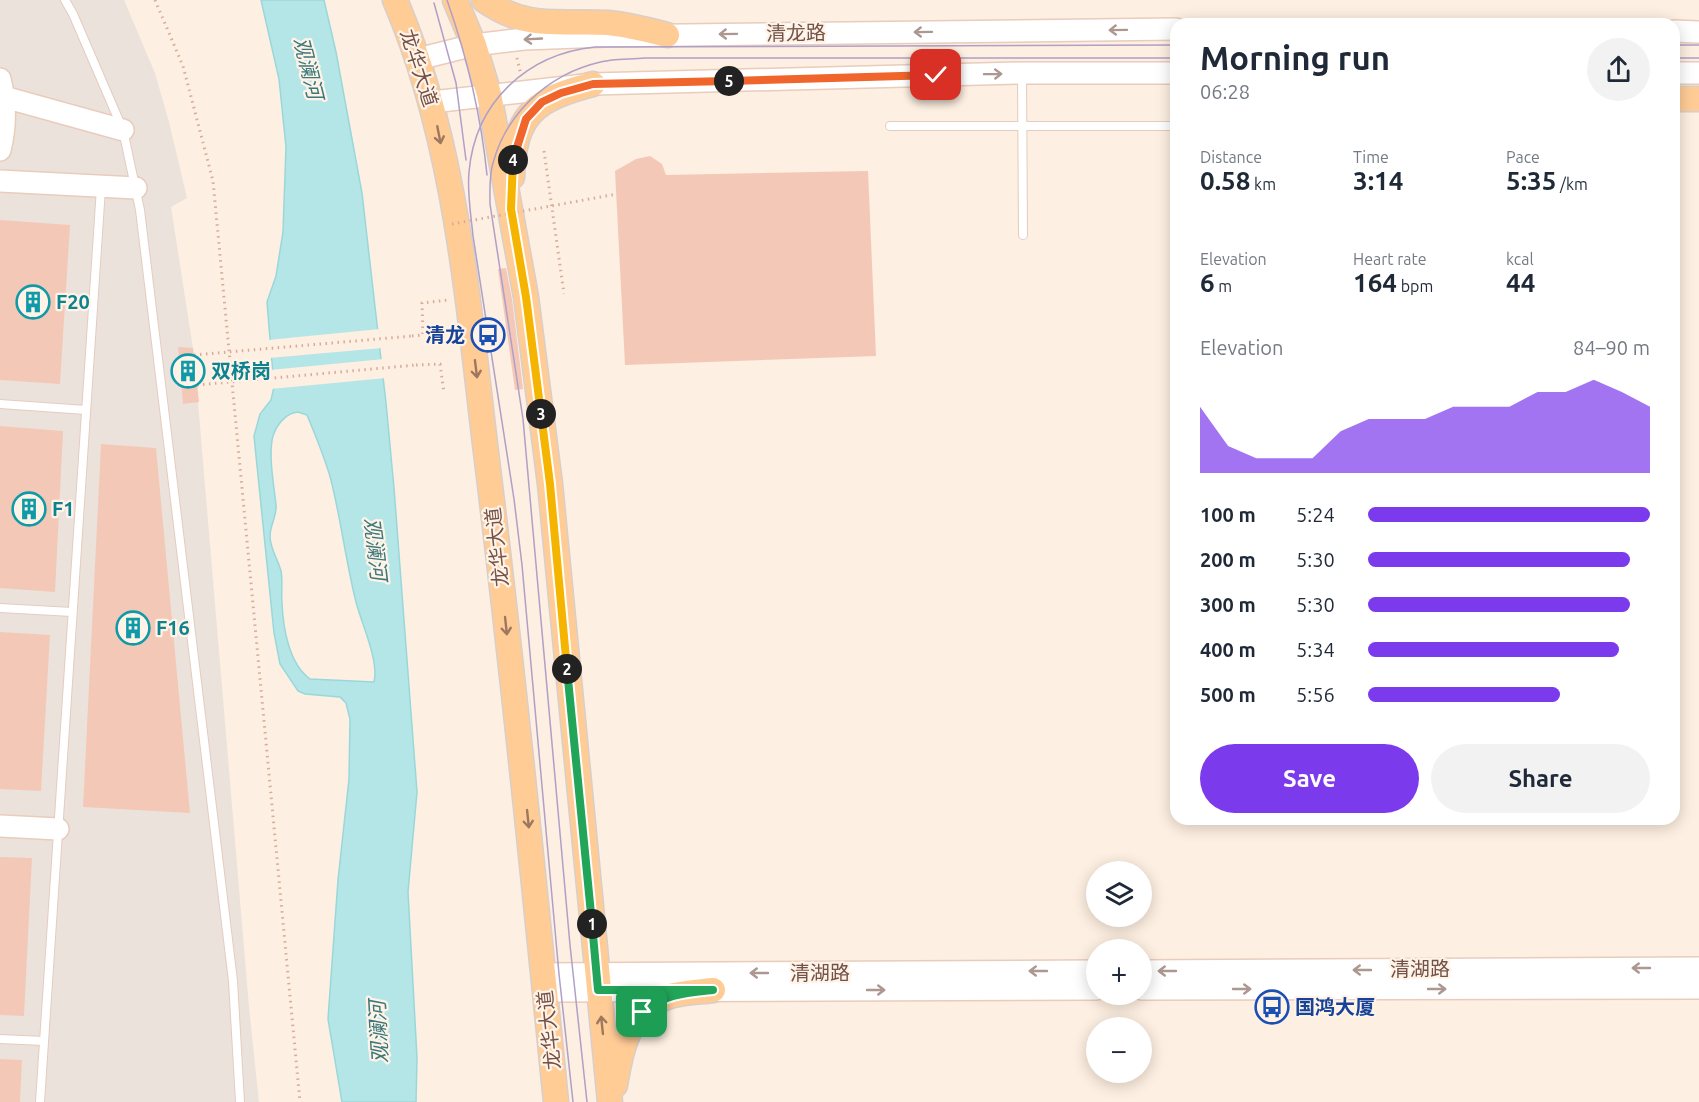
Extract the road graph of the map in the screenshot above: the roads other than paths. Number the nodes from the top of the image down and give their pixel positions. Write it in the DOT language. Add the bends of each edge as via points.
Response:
graph roads {
  1 [pos="65,0"];
  2 [pos="395,0"];
  3 [pos="455,0"];
  4 [pos="484,0"];
  5 [pos="1170,29"];
  6 [pos="1680,31"];
  7 [pos="1699,32"];
  8 [pos="667,35"];
  9 [pos="474,45"];
  10 [pos="418,59"];
  11 [pos="1022,73"];
  12 [pos="1170,73"];
  13 [pos="1680,73"];
  14 [pos="1699,73"];
  15 [pos="593,84"];
  16 [pos="2,88"];
  17 [pos="489,94"];
  18 [pos="1680,99"];
  19 [pos="1699,99"];
  20 [pos="432,102"];
  21 [pos="890,126"];
  22 [pos="1022,126"];
  23 [pos="1170,126"];
  24 [pos="123,130"];
  25 [pos="0,150"];
  26 [pos="0,181"];
  27 [pos="101,186"];
  28 [pos="136,188"];
  29 [pos="511,209"];
  30 [pos="1023,235"];
  31 [pos="0,404"];
  32 [pos="86,410"];
  33 [pos="0,608"];
  34 [pos="72,612"];
  35 [pos="0,826"];
  36 [pos="58,829"];
  37 [pos="1699,968"];
  38 [pos="1086,971"];
  39 [pos="1152,971"];
  40 [pos="544,982"];
  41 [pos="597,982"];
  42 [pos="1699,988"];
  43 [pos="1086,989"];
  44 [pos="1152,989"];
  45 [pos="713,990"];
  46 [pos="0,1039"];
  47 [pos="44,1041"];
  48 [pos="40,1102"];
  49 [pos="240,1102"];
  50 [pos="556,1102"];
  51 [pos="611,1102"];
  1 -- 24 [label="lane"];
  2 -- 10 [label="main road, 龙华大道"];
  3 -- 9 [label="main road"];
  4 -- 8 [label="main road" via="509,14 536,22 624,25"];
  5 -- 8 [label="street, 清龙路, one-way"];
  6 -- 7 [label="street"];
  8 -- 9 [label="street, 清龙路, one-way" via="524,39"];
  9 -- 10 [label="street, 清龙路"];
  9 -- 17 [label="main road"];
  10 -- 20 [label="main road, 龙华大道"];
  11 -- 12 [label="street"];
  15 -- 11 [label="street, one-way"];
  11 -- 22 [label="lane"];
  13 -- 14 [label="street"];
  15 -- 17 [label="street"];
  15 -- 29 [label="main road" via="551,97 526,119 512,164"];
  16 -- 24 [label="street"];
  16 -- 25 [label="street" via="4,131"];
  17 -- 20 [label="street"];
  17 -- 29 [label="main road"];
  18 -- 19 [label="main road"];
  20 -- 40 [label="main road, 龙华大道, one-way" via="452,197 470,317"];
  21 -- 22 [label="lane"];
  22 -- 23 [label="lane"];
  22 -- 30 [label="lane"];
  24 -- 28 [label="lane"];
  26 -- 27 [label="street"];
  27 -- 28 [label="street"];
  27 -- 32 [label="lane"];
  28 -- 49 [label="lane" via="233,981"];
  29 -- 41 [label="main road" via="550,484"];
  31 -- 32 [label="lane"];
  32 -- 34 [label="lane"];
  33 -- 34 [label="lane"];
  34 -- 36 [label="lane"];
  35 -- 36 [label="street"];
  36 -- 47 [label="lane"];
  37 -- 39 [label="street, 清湖路, one-way"];
  38 -- 41 [label="street, 清湖路, one-way"];
  40 -- 41 [label="street, 清湖路"];
  40 -- 50 [label="main road, 龙华大道"];
  41 -- 45 [label="street, 清湖路"];
  51 -- 41 [label="main road, one-way"];
  44 -- 42 [label="street, 清湖路, one-way"];
  45 -- 43 [label="street, 清湖路, one-way"];
  45 -- 51 [label="main road" via="668,997 642,1012 625,1040"];
  46 -- 47 [label="lane"];
  47 -- 48 [label="lane"];
}
